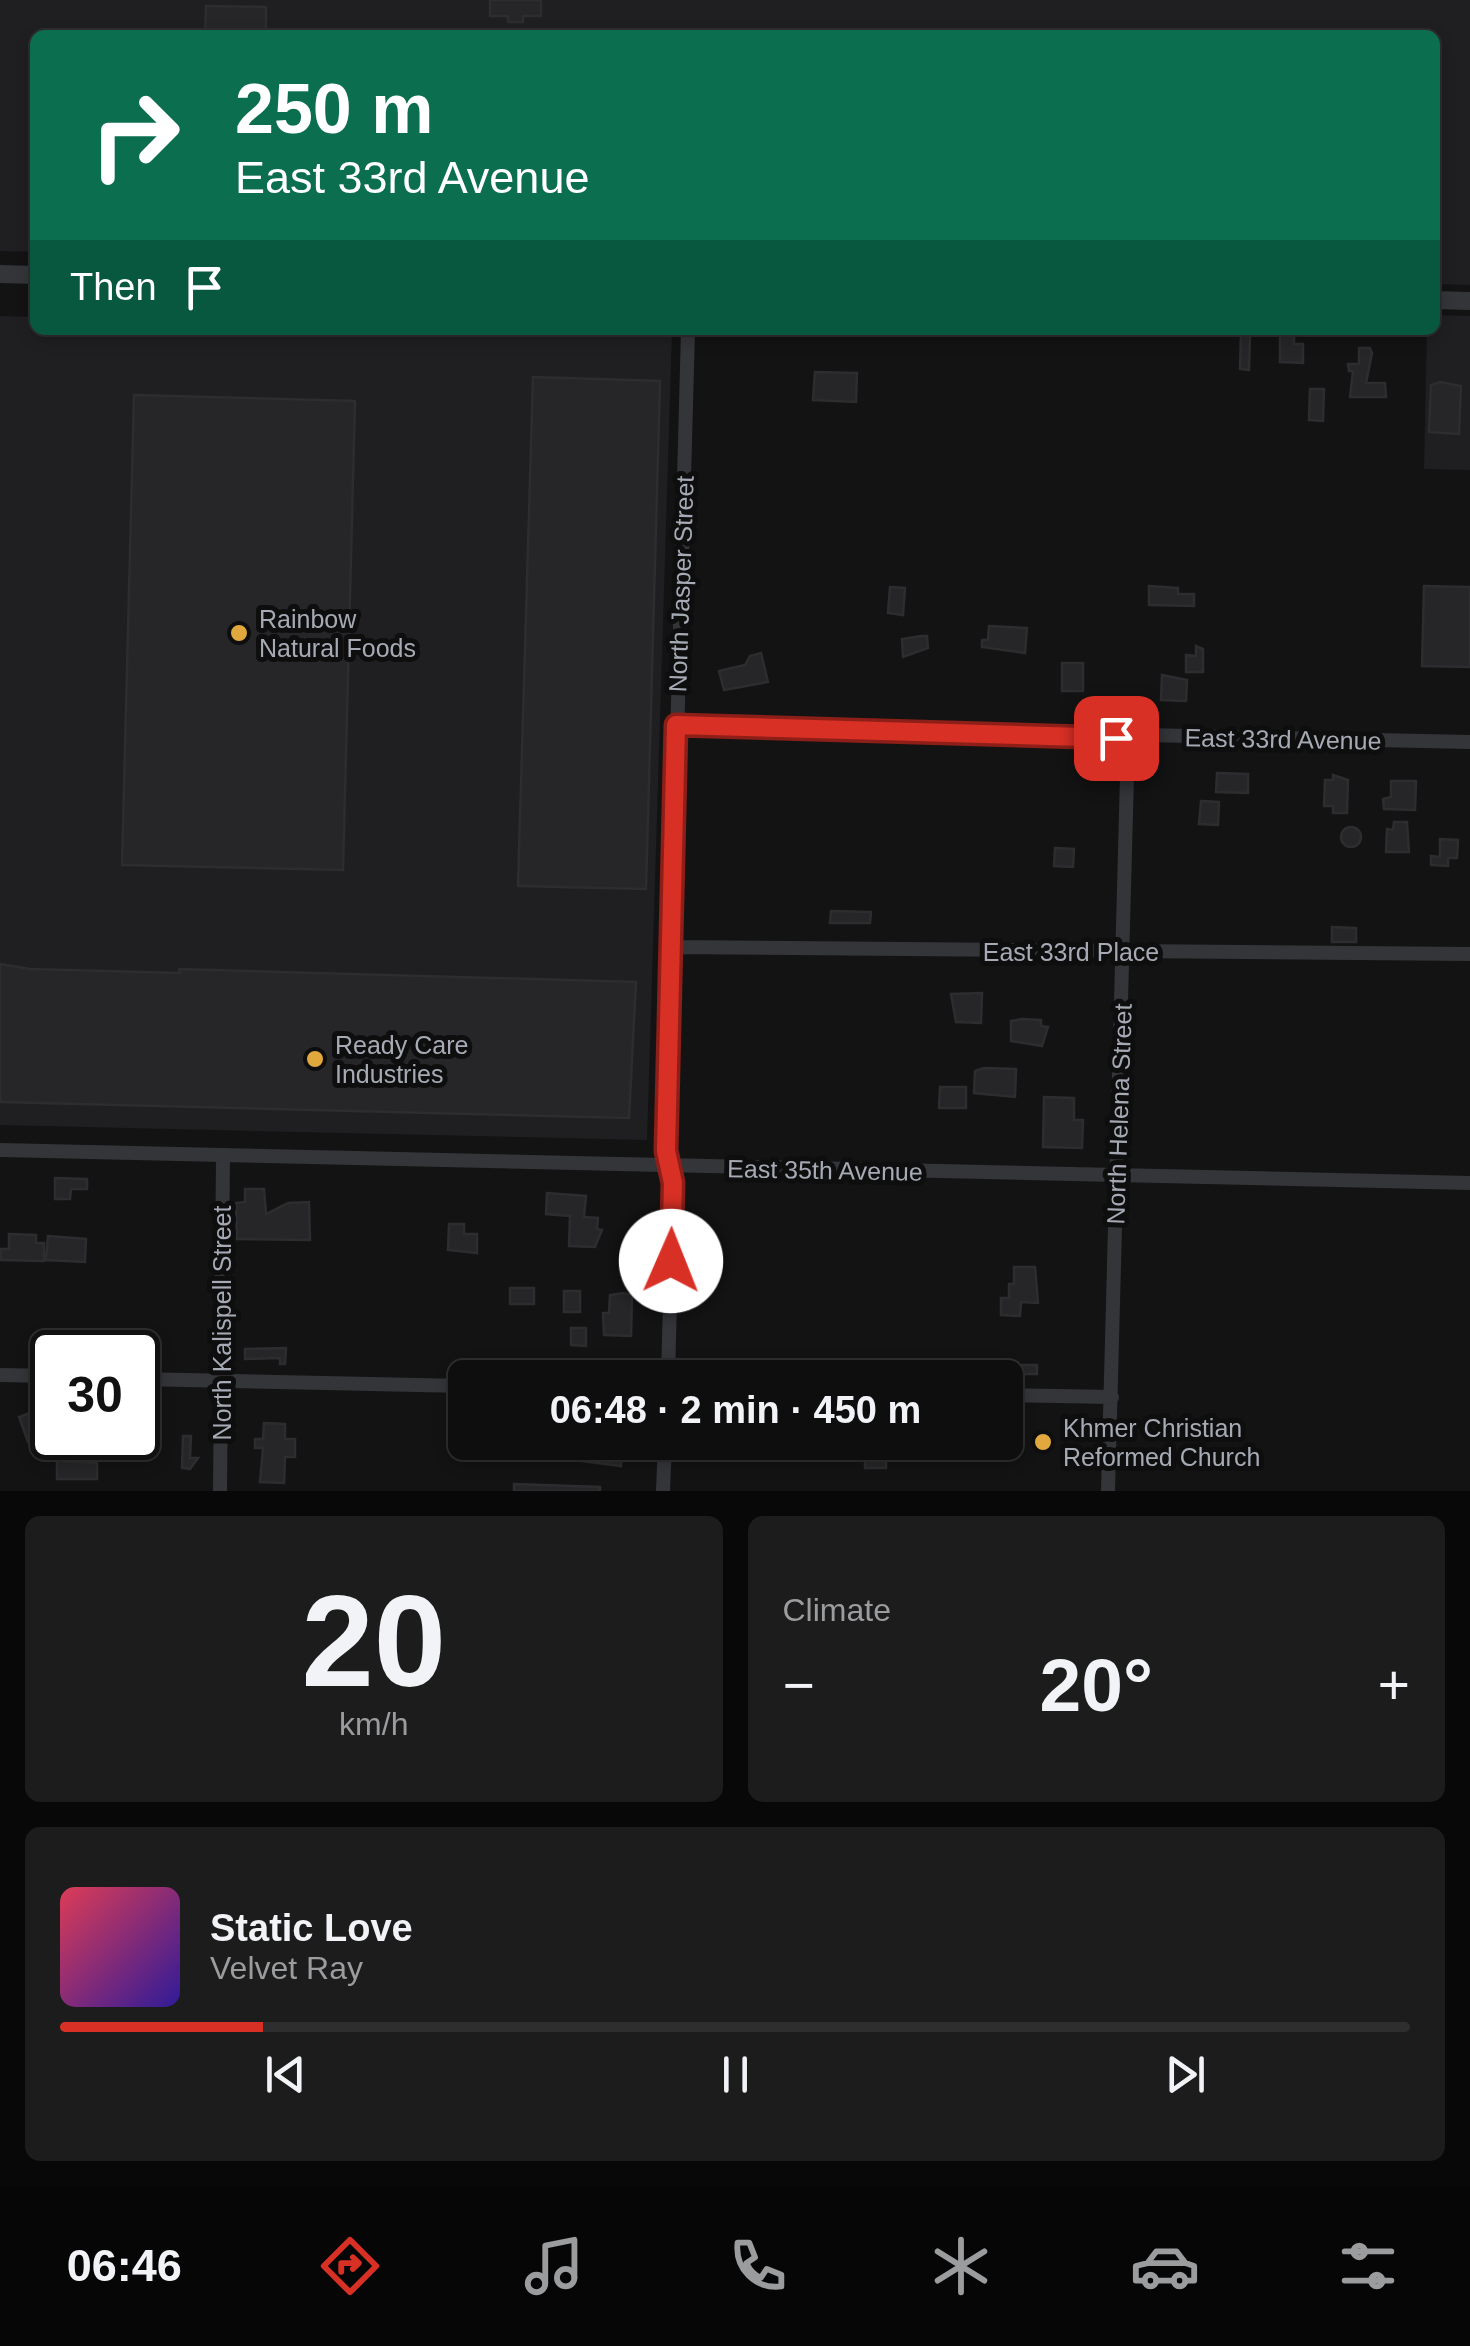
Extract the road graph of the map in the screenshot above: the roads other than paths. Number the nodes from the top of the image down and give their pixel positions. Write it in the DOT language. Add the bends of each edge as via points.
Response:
graph roads {
  1 [pos="0,274"];
  2 [pos="30,275"];
  3 [pos="1440,300"];
  4 [pos="1470,300"];
  5 [pos="688,335"];
  6 [pos="676,725"];
  7 [pos="1128,738"];
  8 [pos="1470,742"];
  9 [pos="673,948"];
  10 [pos="1124,952"];
  11 [pos="1470,954"];
  12 [pos="0,1150"];
  13 [pos="223,1155"];
  14 [pos="670,1167"];
  15 [pos="1117,1176"];
  16 [pos="1470,1183"];
  17 [pos="668,1360"];
  18 [pos="0,1374"];
  19 [pos="30,1375"];
  20 [pos="160,1379"];
  21 [pos="223,1381"];
  22 [pos="448,1386"];
  23 [pos="1023,1396"];
  24 [pos="1112,1397"];
  25 [pos="665,1460"];
  26 [pos="220,1491"];
  27 [pos="664,1491"];
  28 [pos="1108,1491"];
  1 -- 2 [label="street"];
  3 -- 4 [label="street"];
  5 -- 6 [label="street, North Jasper Street"];
  6 -- 7 [label="street, East 33rd Avenue"];
  6 -- 9 [label="street, North Jasper Street"];
  7 -- 8 [label="street, East 33rd Avenue"];
  7 -- 10 [label="street, North Helena Street"];
  9 -- 10 [label="street, East 33rd Place"];
  9 -- 14 [label="street, North Jasper Street"];
  10 -- 11 [label="street, East 33rd Place"];
  10 -- 15 [label="street, North Helena Street"];
  12 -- 13 [label="street, East 35th Avenue"];
  13 -- 14 [label="street, East 35th Avenue"];
  13 -- 21 [label="street, North Kalispell Street"];
  14 -- 15 [label="street, East 35th Avenue"];
  14 -- 17 [label="street, North Jasper Street"];
  15 -- 16 [label="street, East 35th Avenue"];
  15 -- 24 [label="street, North Helena Street"];
  18 -- 19 [label="street"];
  20 -- 21 [label="street"];
  21 -- 22 [label="street"];
  21 -- 26 [label="street, North Kalispell Street"];
  23 -- 24 [label="street"];
  24 -- 28 [label="street, North Helena Street"];
  25 -- 27 [label="street"];
}
